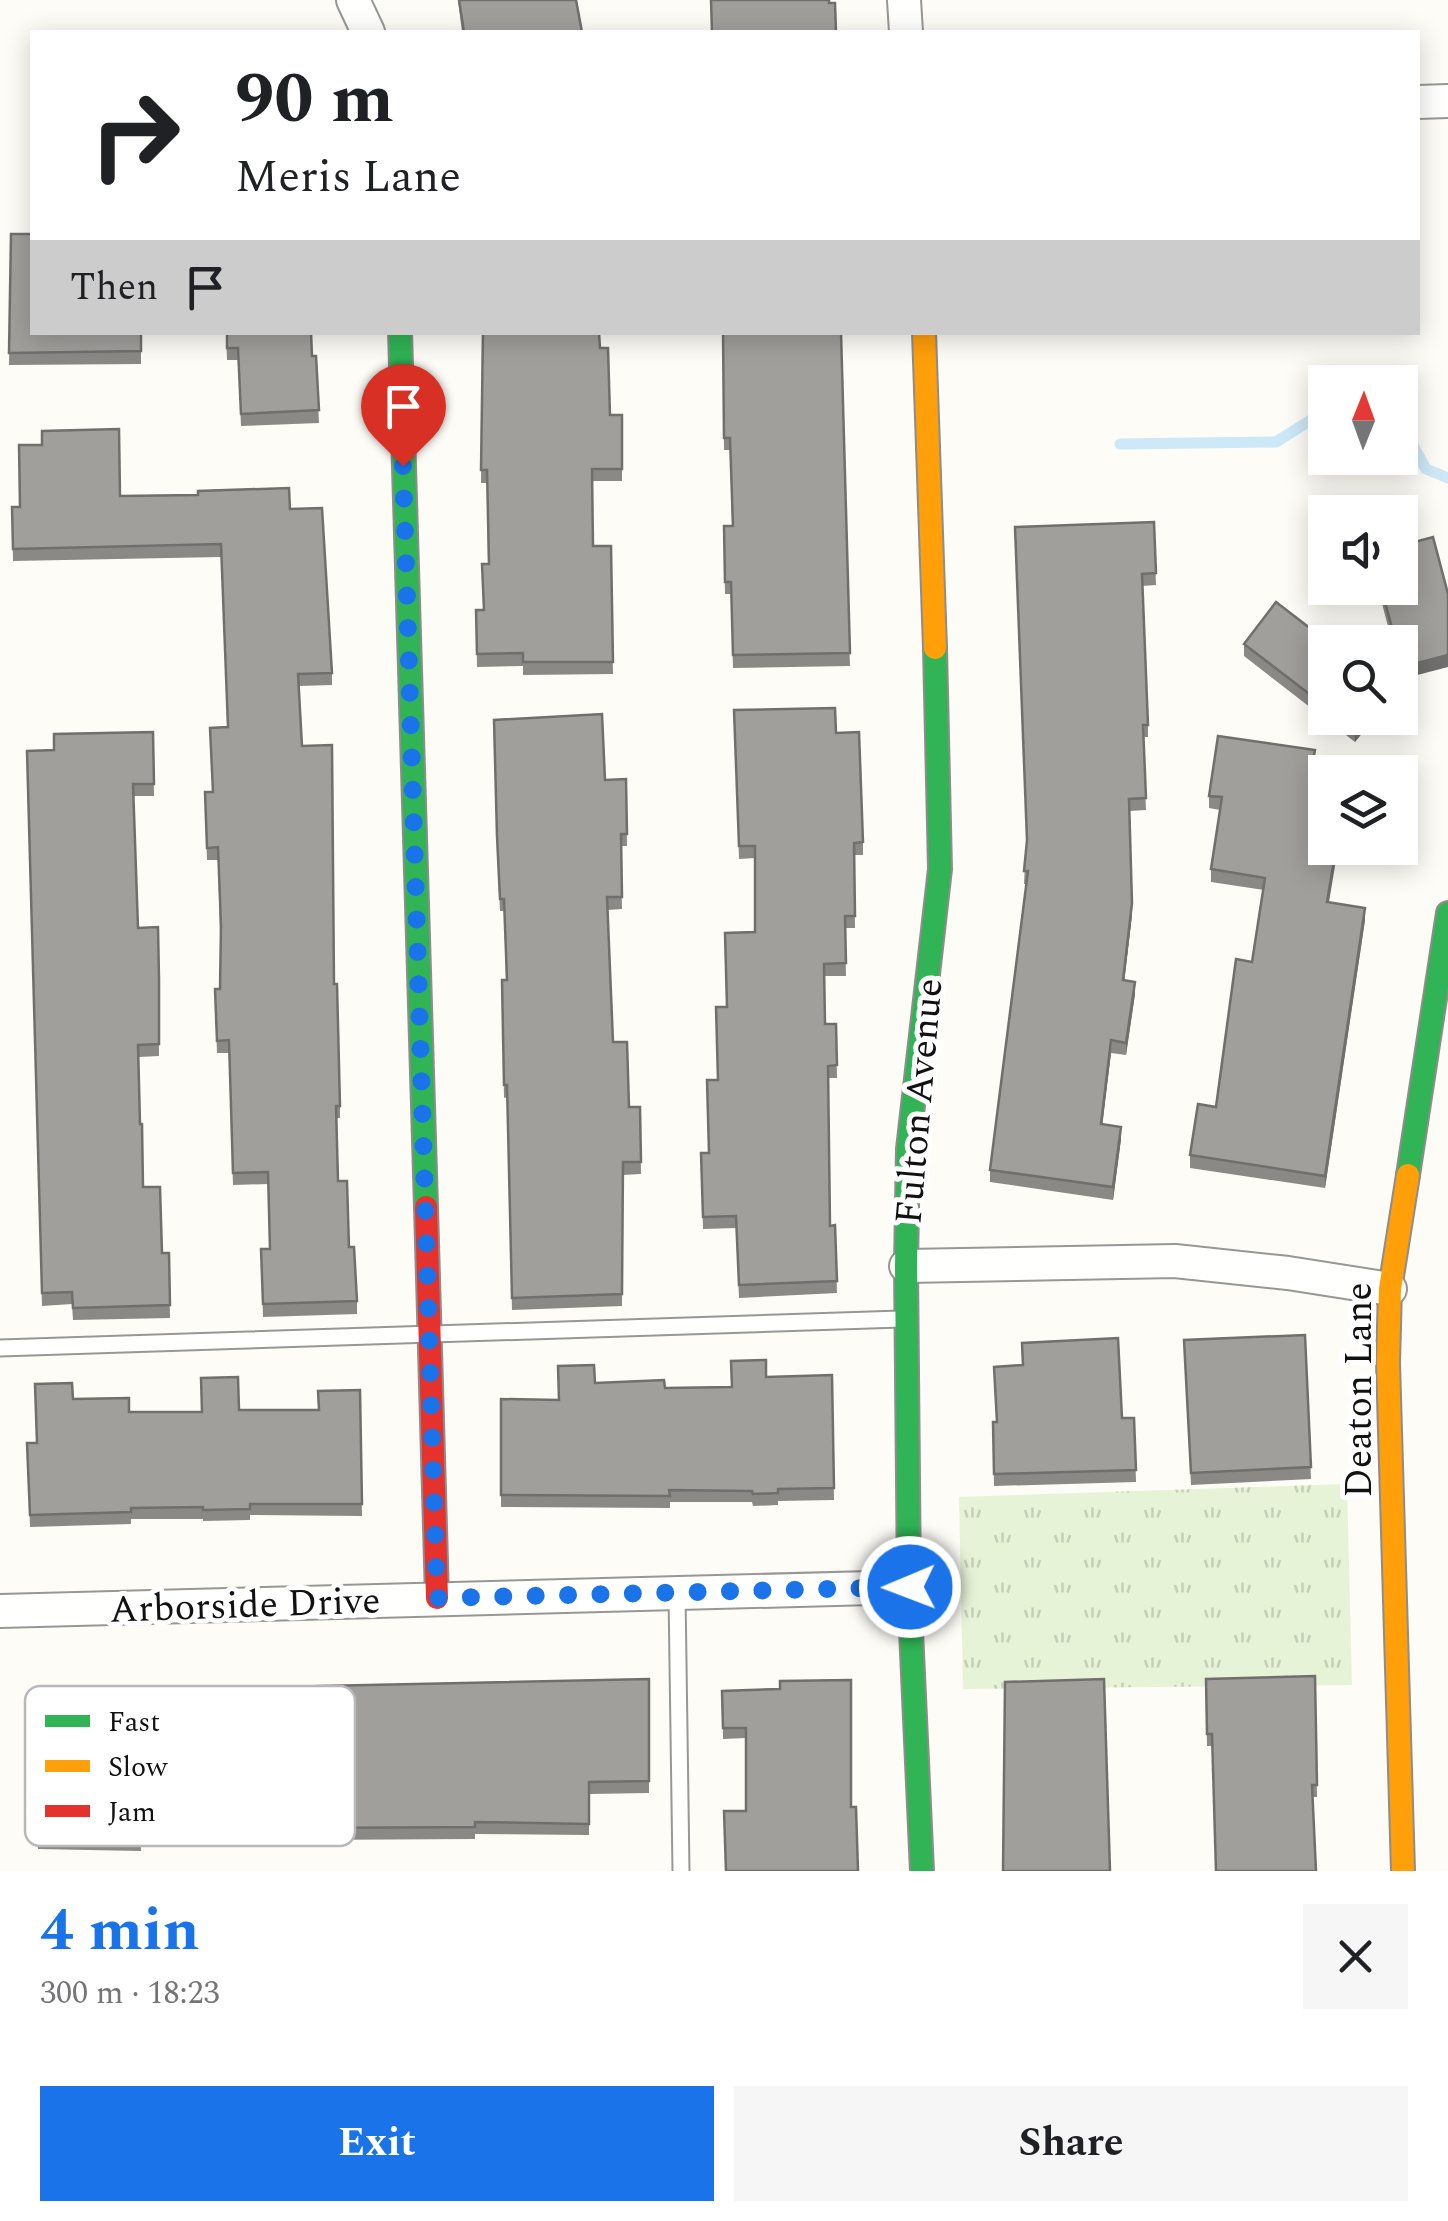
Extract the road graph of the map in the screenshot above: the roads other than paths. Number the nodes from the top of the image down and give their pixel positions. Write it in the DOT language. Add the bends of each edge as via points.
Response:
graph roads {
  1 [pos="353,0"];
  2 [pos="904,0"];
  3 [pos="367,30"];
  4 [pos="906,30"];
  5 [pos="1448,100"];
  6 [pos="1420,102"];
  7 [pos="400,335"];
  8 [pos="924,335"];
  9 [pos="1448,913"];
  10 [pos="906,1266"];
  11 [pos="1390,1290"];
  12 [pos="908,1319"];
  13 [pos="429,1333"];
  14 [pos="0,1348"];
  15 [pos="910,1587"];
  16 [pos="677,1594"];
  17 [pos="437,1598"];
  18 [pos="0,1611"];
  19 [pos="681,1871"];
  20 [pos="922,1871"];
  21 [pos="1403,1871"];
  1 -- 3 [label="street"];
  2 -- 4 [label="street"];
  5 -- 6 [label="street"];
  7 -- 13 [label="street"];
  8 -- 10 [label="street, Fulton Avenue" via="940,868 908,1148"];
  9 -- 11 [label="street, Deaton Lane"];
  10 -- 11 [label="street" via="1176,1261"];
  10 -- 12 [label="street, Fulton Avenue"];
  11 -- 21 [label="street, Deaton Lane"];
  12 -- 13 [label="lane"];
  12 -- 15 [label="street, Fulton Avenue"];
  13 -- 14 [label="lane"];
  13 -- 17 [label="street"];
  15 -- 16 [label="street, Arborside Drive"];
  15 -- 20 [label="street, Fulton Avenue"];
  16 -- 17 [label="street, Arborside Drive"];
  16 -- 19 [label="lane"];
  17 -- 18 [label="street, Arborside Drive"];
}
